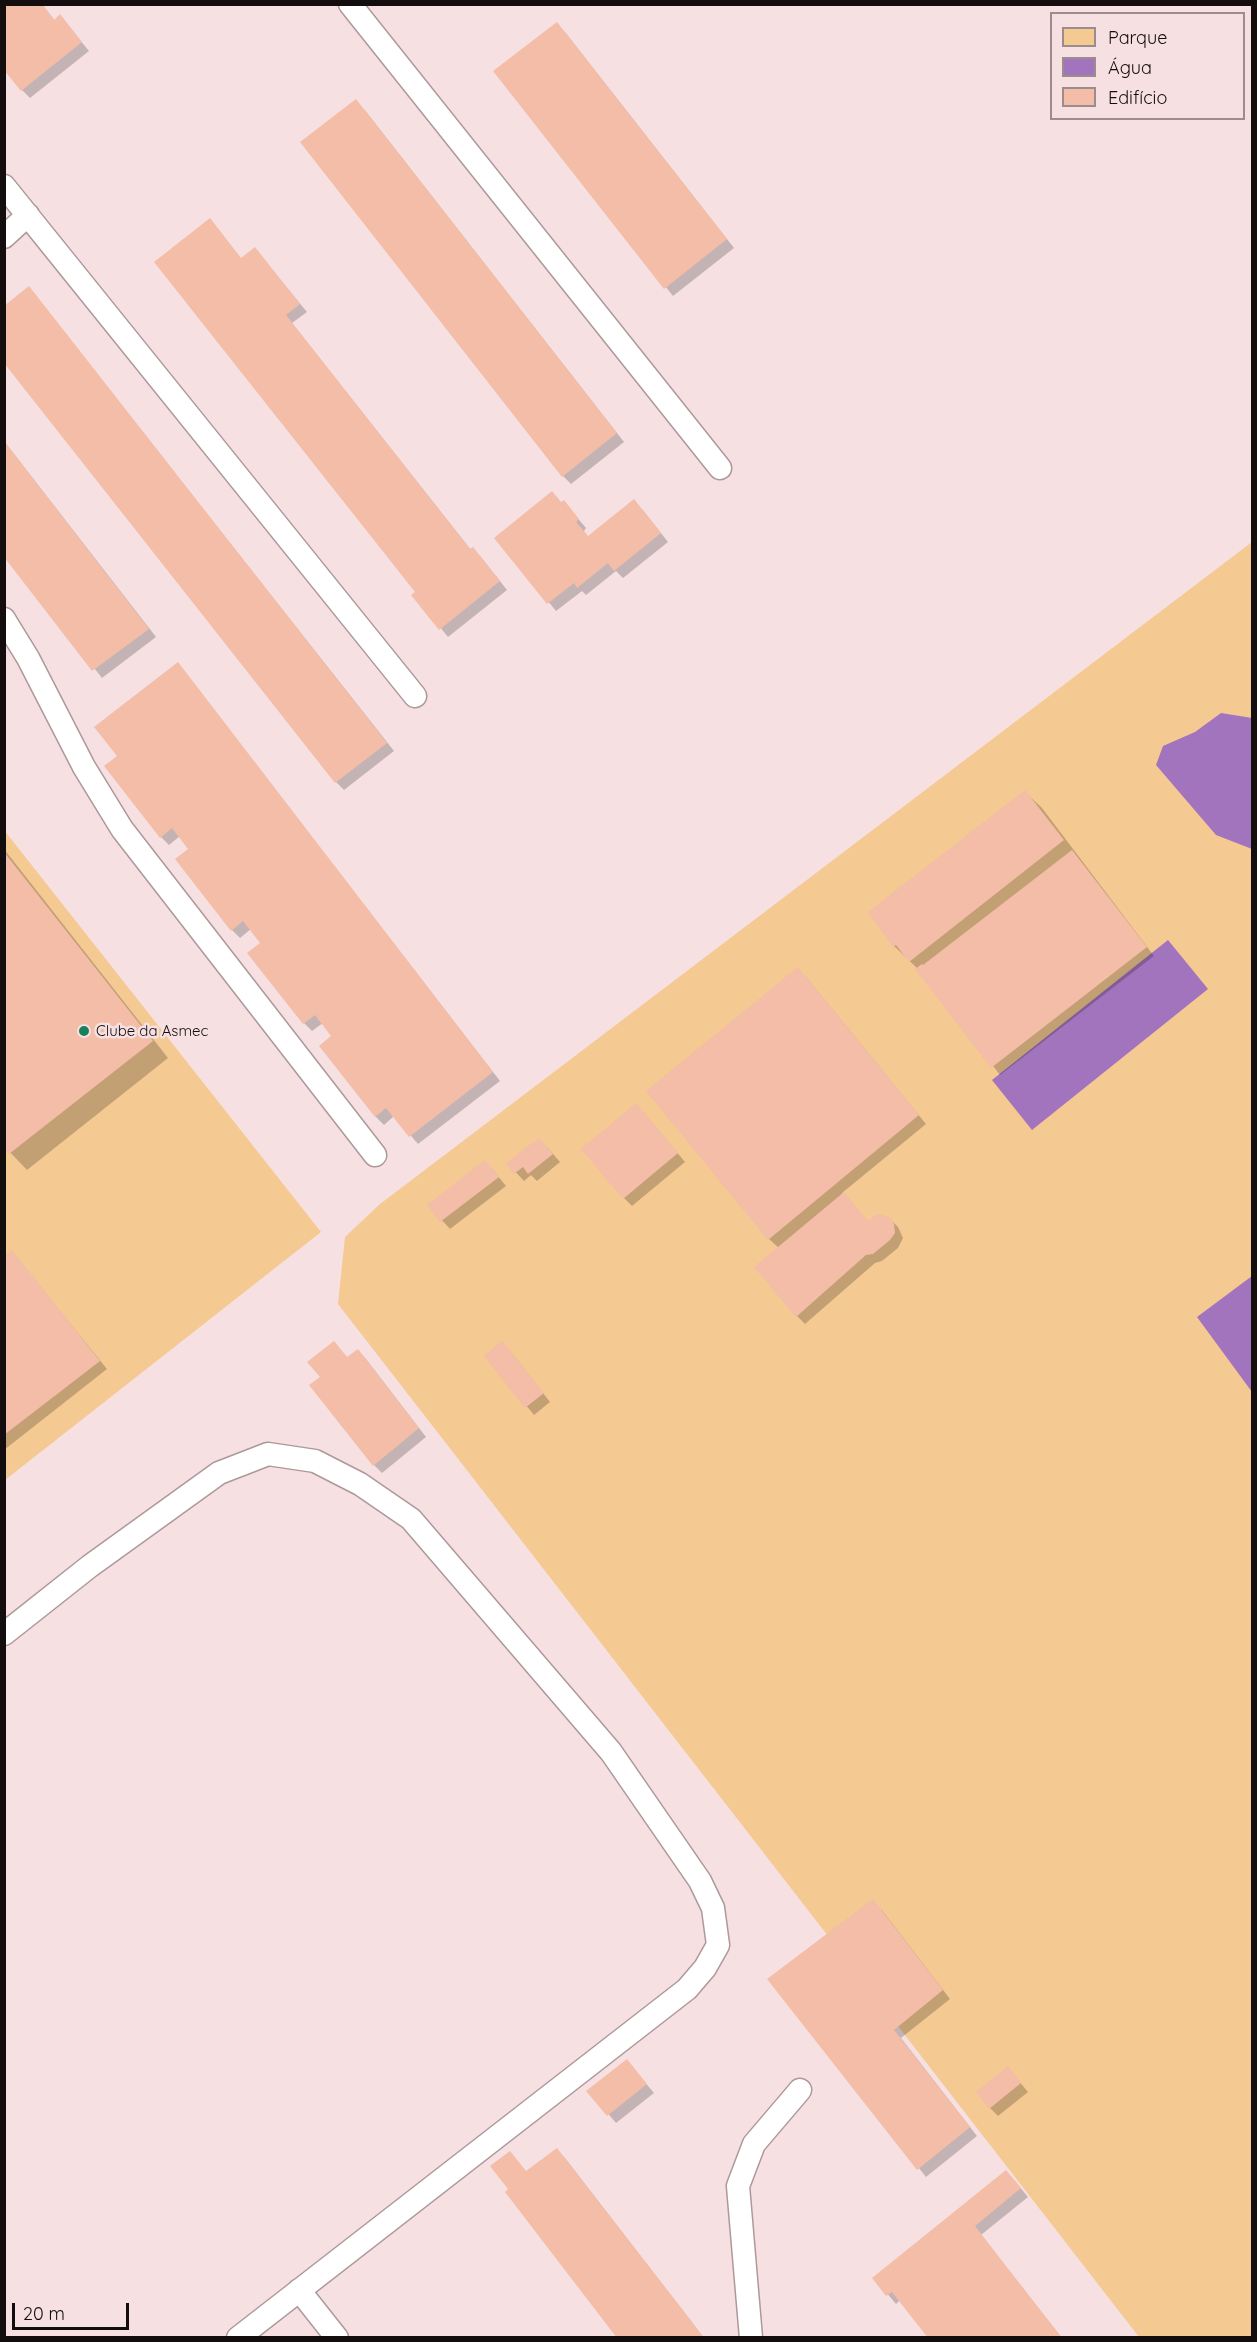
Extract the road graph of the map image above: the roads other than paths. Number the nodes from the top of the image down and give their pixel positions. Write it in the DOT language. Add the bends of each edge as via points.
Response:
graph roads {
  1 [pos="350,4"];
  2 [pos="4,186"];
  3 [pos="28,215"];
  4 [pos="4,237"];
  5 [pos="720,468"];
  6 [pos="4,619"];
  7 [pos="415,696"];
  8 [pos="375,1155"];
  9 [pos="4,1634"];
  10 [pos="800,2091"];
  11 [pos="299,2290"];
  12 [pos="238,2337"];
  13 [pos="337,2337"];
  14 [pos="751,2337"];
  1 -- 5 [label="lane"];
  2 -- 3 [label="lane"];
  3 -- 4 [label="lane"];
  3 -- 7 [label="lane"];
  6 -- 8 [label="lane" via="84,767 123,829"];
  9 -- 11 [label="lane" via="219,1473 268,1454 315,1461 360,1484 411,1519 611,1752 700,1881 713,1908 718,1945 687,1989"];
  10 -- 14 [label="lane" via="754,2144 738,2186"];
  11 -- 12 [label="lane"];
  11 -- 13 [label="lane"];
}
